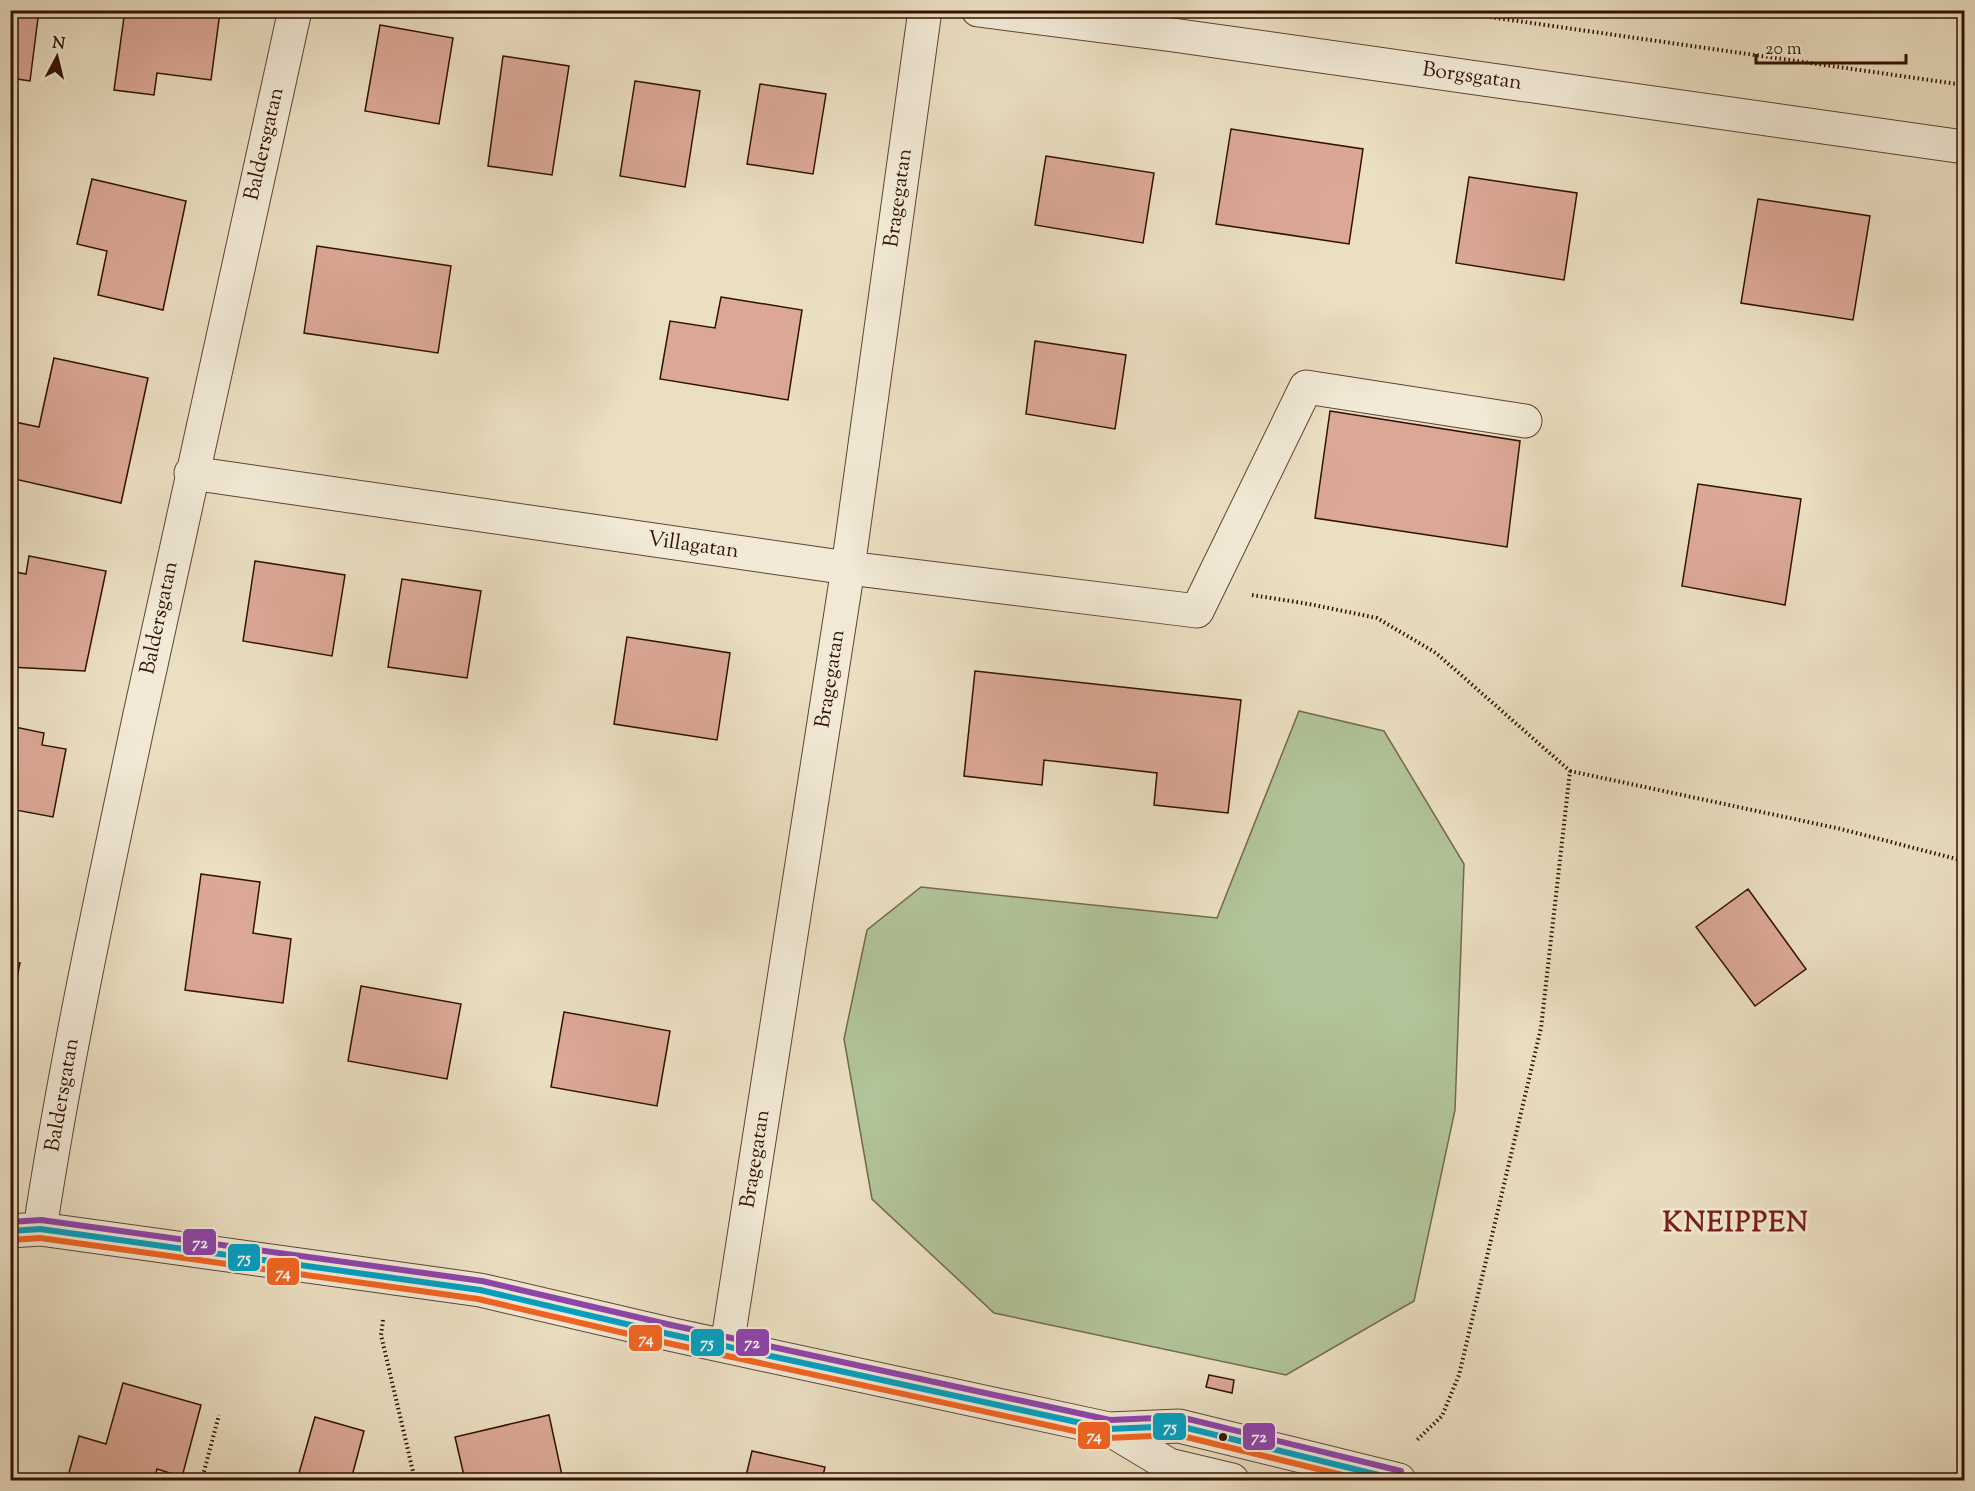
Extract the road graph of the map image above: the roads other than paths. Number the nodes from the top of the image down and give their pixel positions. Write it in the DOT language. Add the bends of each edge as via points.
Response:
graph roads {
  1 [pos="295,10"];
  2 [pos="925,10"];
  3 [pos="978,10"];
  4 [pos="1175,23"];
  5 [pos="1965,147"];
  6 [pos="1526,421"];
  7 [pos="191,473"];
  8 [pos="848,568"];
  9 [pos="25,1230"];
  10 [pos="727,1346"];
  11 [pos="1109,1429"];
  12 [pos="1232,1480"];
  13 [pos="1399,1480"];
  1 -- 7 [label="street, Baldersgatan"];
  2 -- 8 [label="street, Bragegatan"];
  3 -- 4 [label="street, Borgsgatan"];
  4 -- 5 [label="street, Borgsgatan"];
  6 -- 8 [label="street, Villagatan" via="1306,387 1197,611"];
  7 -- 8 [label="street, Villagatan"];
  7 -- 9 [label="street, Baldersgatan" via="55,1131"];
  8 -- 10 [label="street, Bragegatan"];
  9 -- 10 [label="street" via="480,1290"];
  10 -- 11 [label="street"];
  11 -- 12 [label="street" via="1169,1465"];
  11 -- 13 [label="street" via="1179,1426"];
}
